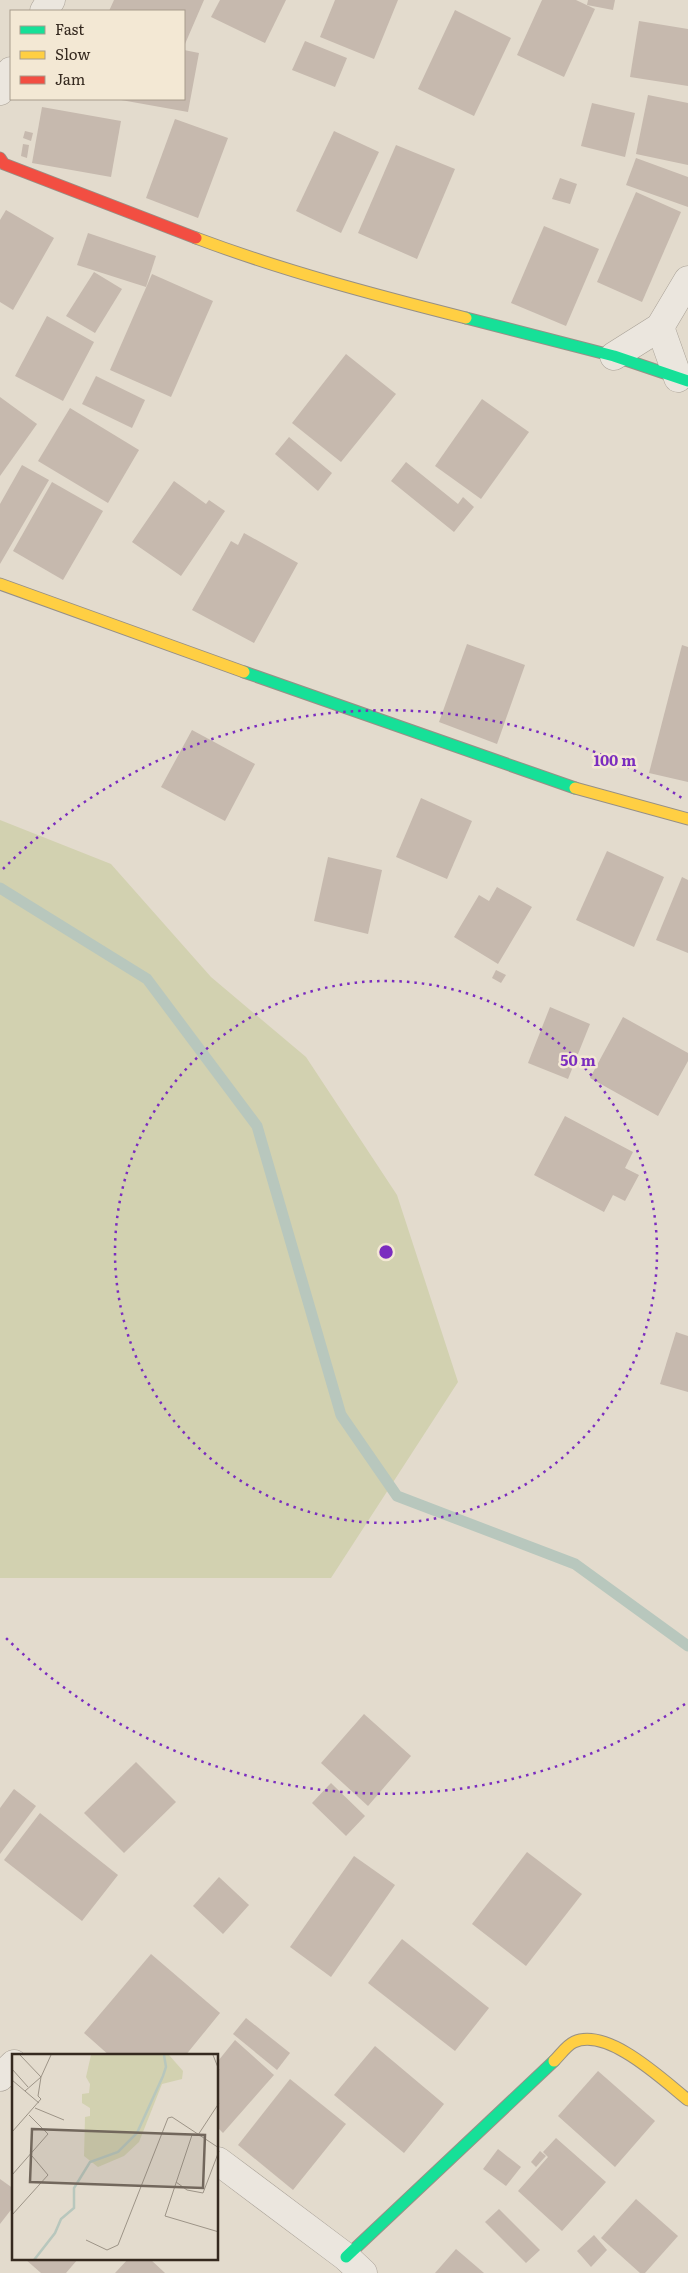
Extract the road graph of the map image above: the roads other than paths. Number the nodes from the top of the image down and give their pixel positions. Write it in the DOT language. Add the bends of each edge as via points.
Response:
graph roads {
  1 [pos="10,73"];
  2 [pos="0,91"];
  3 [pos="0,158"];
  4 [pos="688,280"];
  5 [pos="660,327"];
  6 [pos="614,356"];
  7 [pos="683,379"];
  8 [pos="0,584"];
  9 [pos="688,819"];
  10 [pos="12,2066"];
  11 [pos="0,2077"];
  12 [pos="688,2100"];
  13 [pos="219,2162"];
  14 [pos="355,2265"];
  1 -- 2 [label="street"];
  3 -- 6 [label="street" via="4,164 241,255 344,287"];
  4 -- 5 [label="street"];
  5 -- 6 [label="street"];
  5 -- 7 [label="street"];
  6 -- 7 [label="street"];
  8 -- 9 [label="street" via="354,712 654,812"];
  10 -- 11 [label="street"];
  12 -- 14 [label="street" via="628,2052 598,2040 574,2042"];
  13 -- 14 [label="street"];
}
